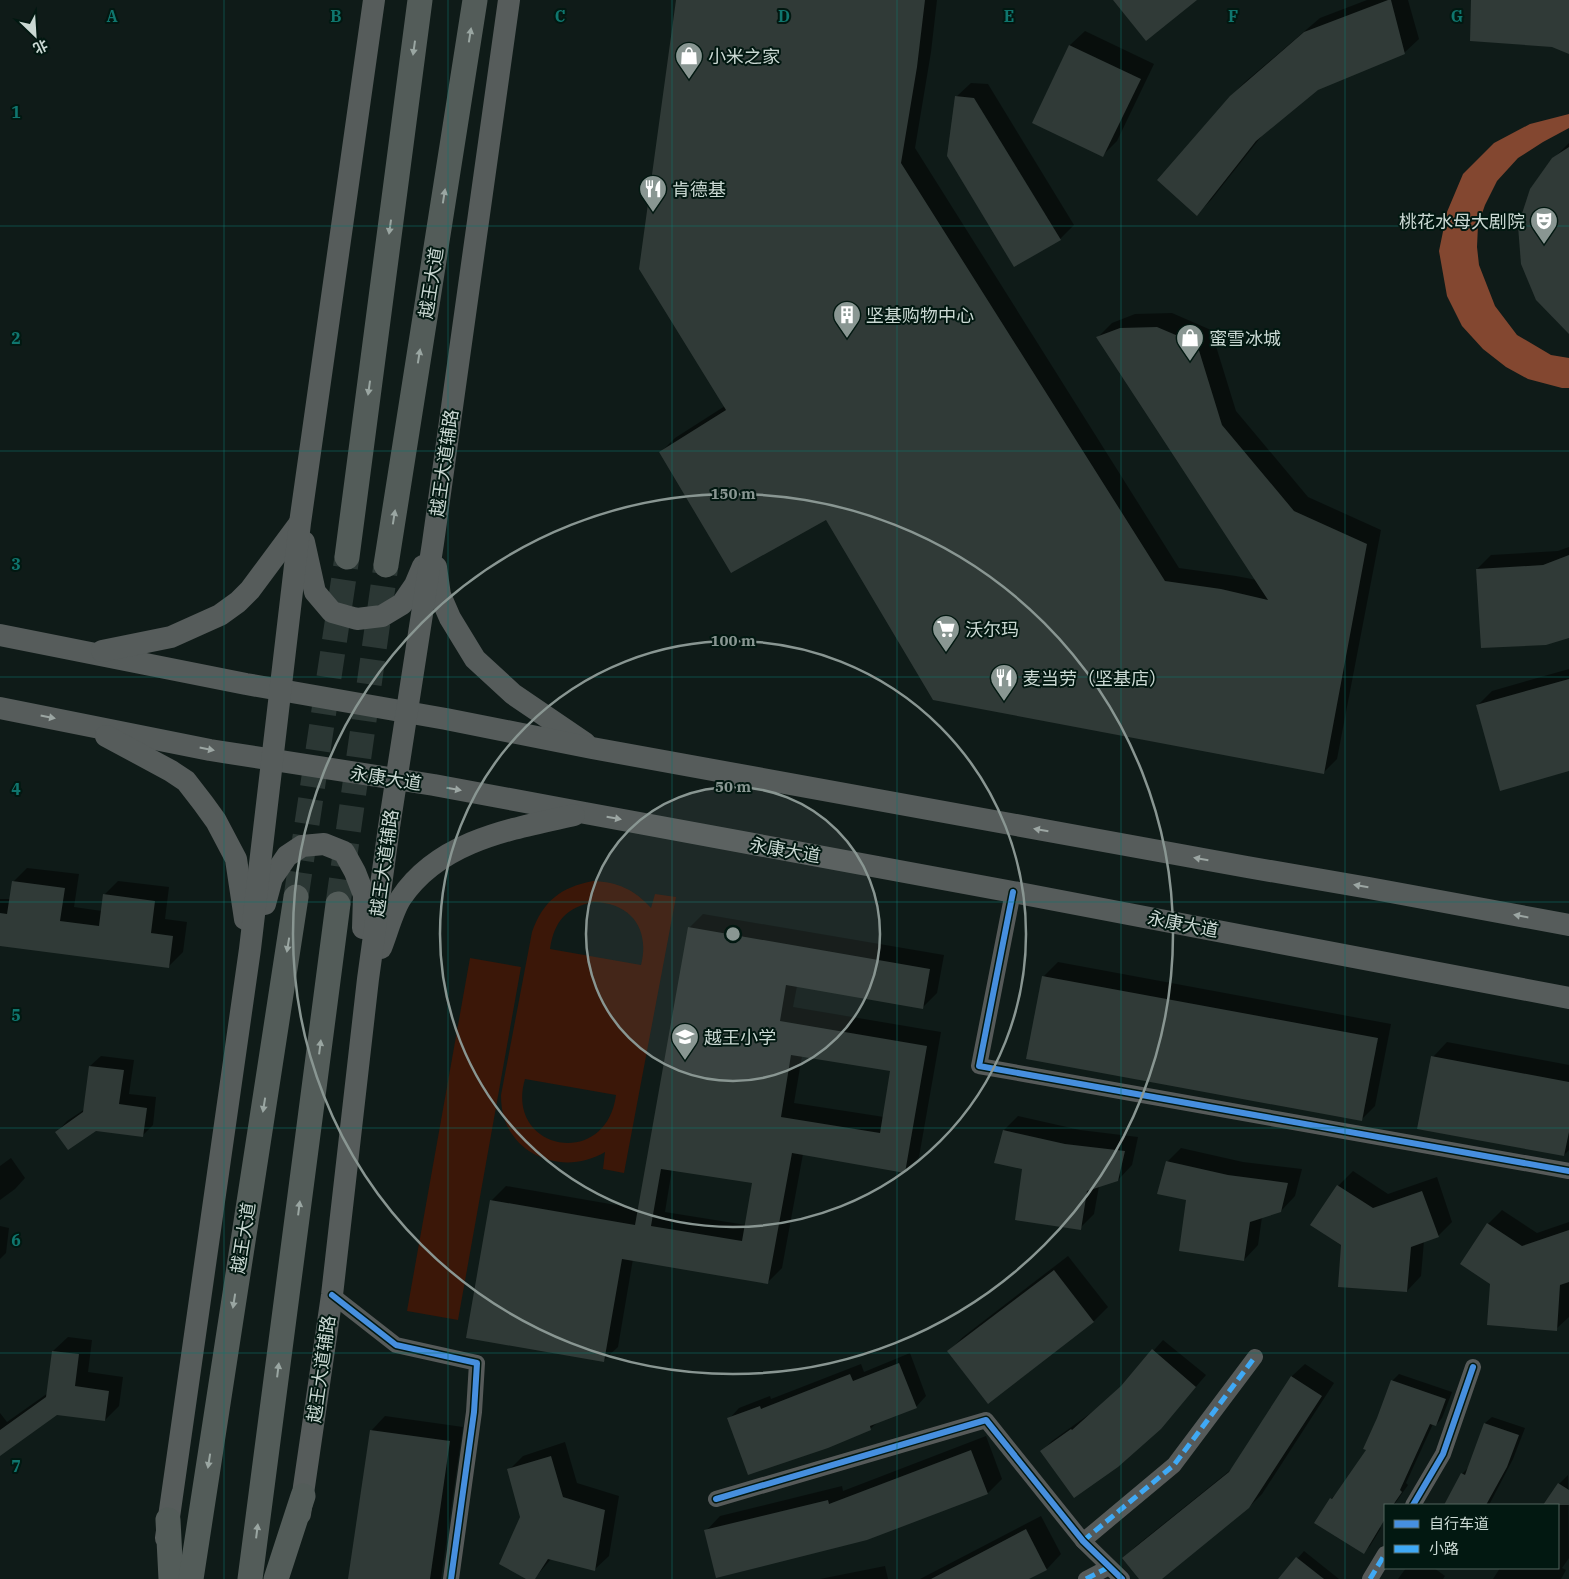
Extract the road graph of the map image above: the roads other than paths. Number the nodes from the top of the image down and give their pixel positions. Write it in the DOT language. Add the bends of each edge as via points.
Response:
graph roads {
  1 [pos="374,0"];
  2 [pos="420,0"];
  3 [pos="475,0"];
  4 [pos="509,0"];
  5 [pos="300,524"];
  6 [pos="433,543"];
  7 [pos="347,557"];
  8 [pos="386,565"];
  9 [pos="0,635"];
  10 [pos="92,653"];
  11 [pos="280,690"];
  12 [pos="0,708"];
  13 [pos="407,712"];
  14 [pos="86,725"];
  15 [pos="592,748"];
  16 [pos="272,760"];
  17 [pos="396,779"];
  18 [pos="585,813"];
  19 [pos="1013,892"];
  20 [pos="296,896"];
  21 [pos="338,904"];
  22 [pos="1569,926"];
  23 [pos="250,950"];
  24 [pos="368,979"];
  25 [pos="1569,998"];
  26 [pos="1569,1171"];
  27 [pos="332,1295"];
  28 [pos="1255,1357"];
  29 [pos="1473,1367"];
  30 [pos="302,1496"];
  31 [pos="716,1499"];
  32 [pos="1415,1504"];
  33 [pos="168,1520"];
  34 [pos="1083,1541"];
  35 [pos="1384,1556"];
  36 [pos="1109,1567"];
  37 [pos="160,1579"];
  38 [pos="171,1579"];
  39 [pos="191,1579"];
  40 [pos="250,1579"];
  41 [pos="276,1579"];
  42 [pos="290,1579"];
  43 [pos="451,1579"];
  44 [pos="1086,1579"];
  45 [pos="1122,1579"];
  46 [pos="1370,1579"];
  1 -- 5 [label="main road"];
  2 -- 7 [label="main road, one-way"];
  8 -- 3 [label="main road, 越王大道, one-way"];
  4 -- 6 [label="main road, 越王大道辅路"];
  5 -- 6 [label="main road" via="315,592 332,612 357,619 382,616 402,604 415,585"];
  5 -- 10 [label="main road" via="250,590 220,615 171,637"];
  5 -- 11 [label="main road"];
  6 -- 13 [label="main road, 越王大道辅路"];
  6 -- 15 [label="main road" via="440,595 475,659 513,694"];
  9 -- 10 [label="main road"];
  10 -- 11 [label="main road"];
  11 -- 13 [label="main road"];
  11 -- 16 [label="main road"];
  12 -- 14 [label="main road, 永康大道, one-way"];
  13 -- 15 [label="main road"];
  13 -- 17 [label="main road, 越王大道辅路"];
  14 -- 16 [label="main road, 永康大道, one-way"];
  14 -- 23 [label="main road" via="186,781 216,820 236,858"];
  22 -- 15 [label="main road, one-way"];
  16 -- 17 [label="main road, 永康大道"];
  16 -- 23 [label="main road"];
  17 -- 18 [label="main road, 永康大道, one-way"];
  17 -- 24 [label="main road, 越王大道辅路"];
  18 -- 19 [label="main road, 永康大道, one-way"];
  18 -- 24 [label="main road" via="508,830 470,843 442,858 422,874 401,898"];
  19 -- 25 [label="main road, 永康大道"];
  19 -- 26 [label="street" via="979,1066"];
  20 -- 39 [label="main road, 越王大道, one-way"];
  40 -- 21 [label="main road, one-way"];
  23 -- 24 [label="main road" via="272,878 287,856 302,846 324,844 344,852 364,894 363,931"];
  23 -- 33 [label="main road"];
  24 -- 27 [label="main road, 越王大道辅路"];
  27 -- 30 [label="main road, 越王大道辅路"];
  27 -- 43 [label="street" via="396,1346 477,1363 474,1412"];
  28 -- 34 [label="street" via="1174,1466"];
  29 -- 32 [label="street" via="1444,1454"];
  30 -- 41 [label="main road"];
  30 -- 42 [label="main road, 越王大道辅路"];
  31 -- 34 [label="street" via="986,1420"];
  33 -- 37 [label="main road"];
  33 -- 38 [label="main road"];
  34 -- 36 [label="street"];
  35 -- 46 [label="street"];
  36 -- 44 [label="street"];
  36 -- 45 [label="street"];
}
